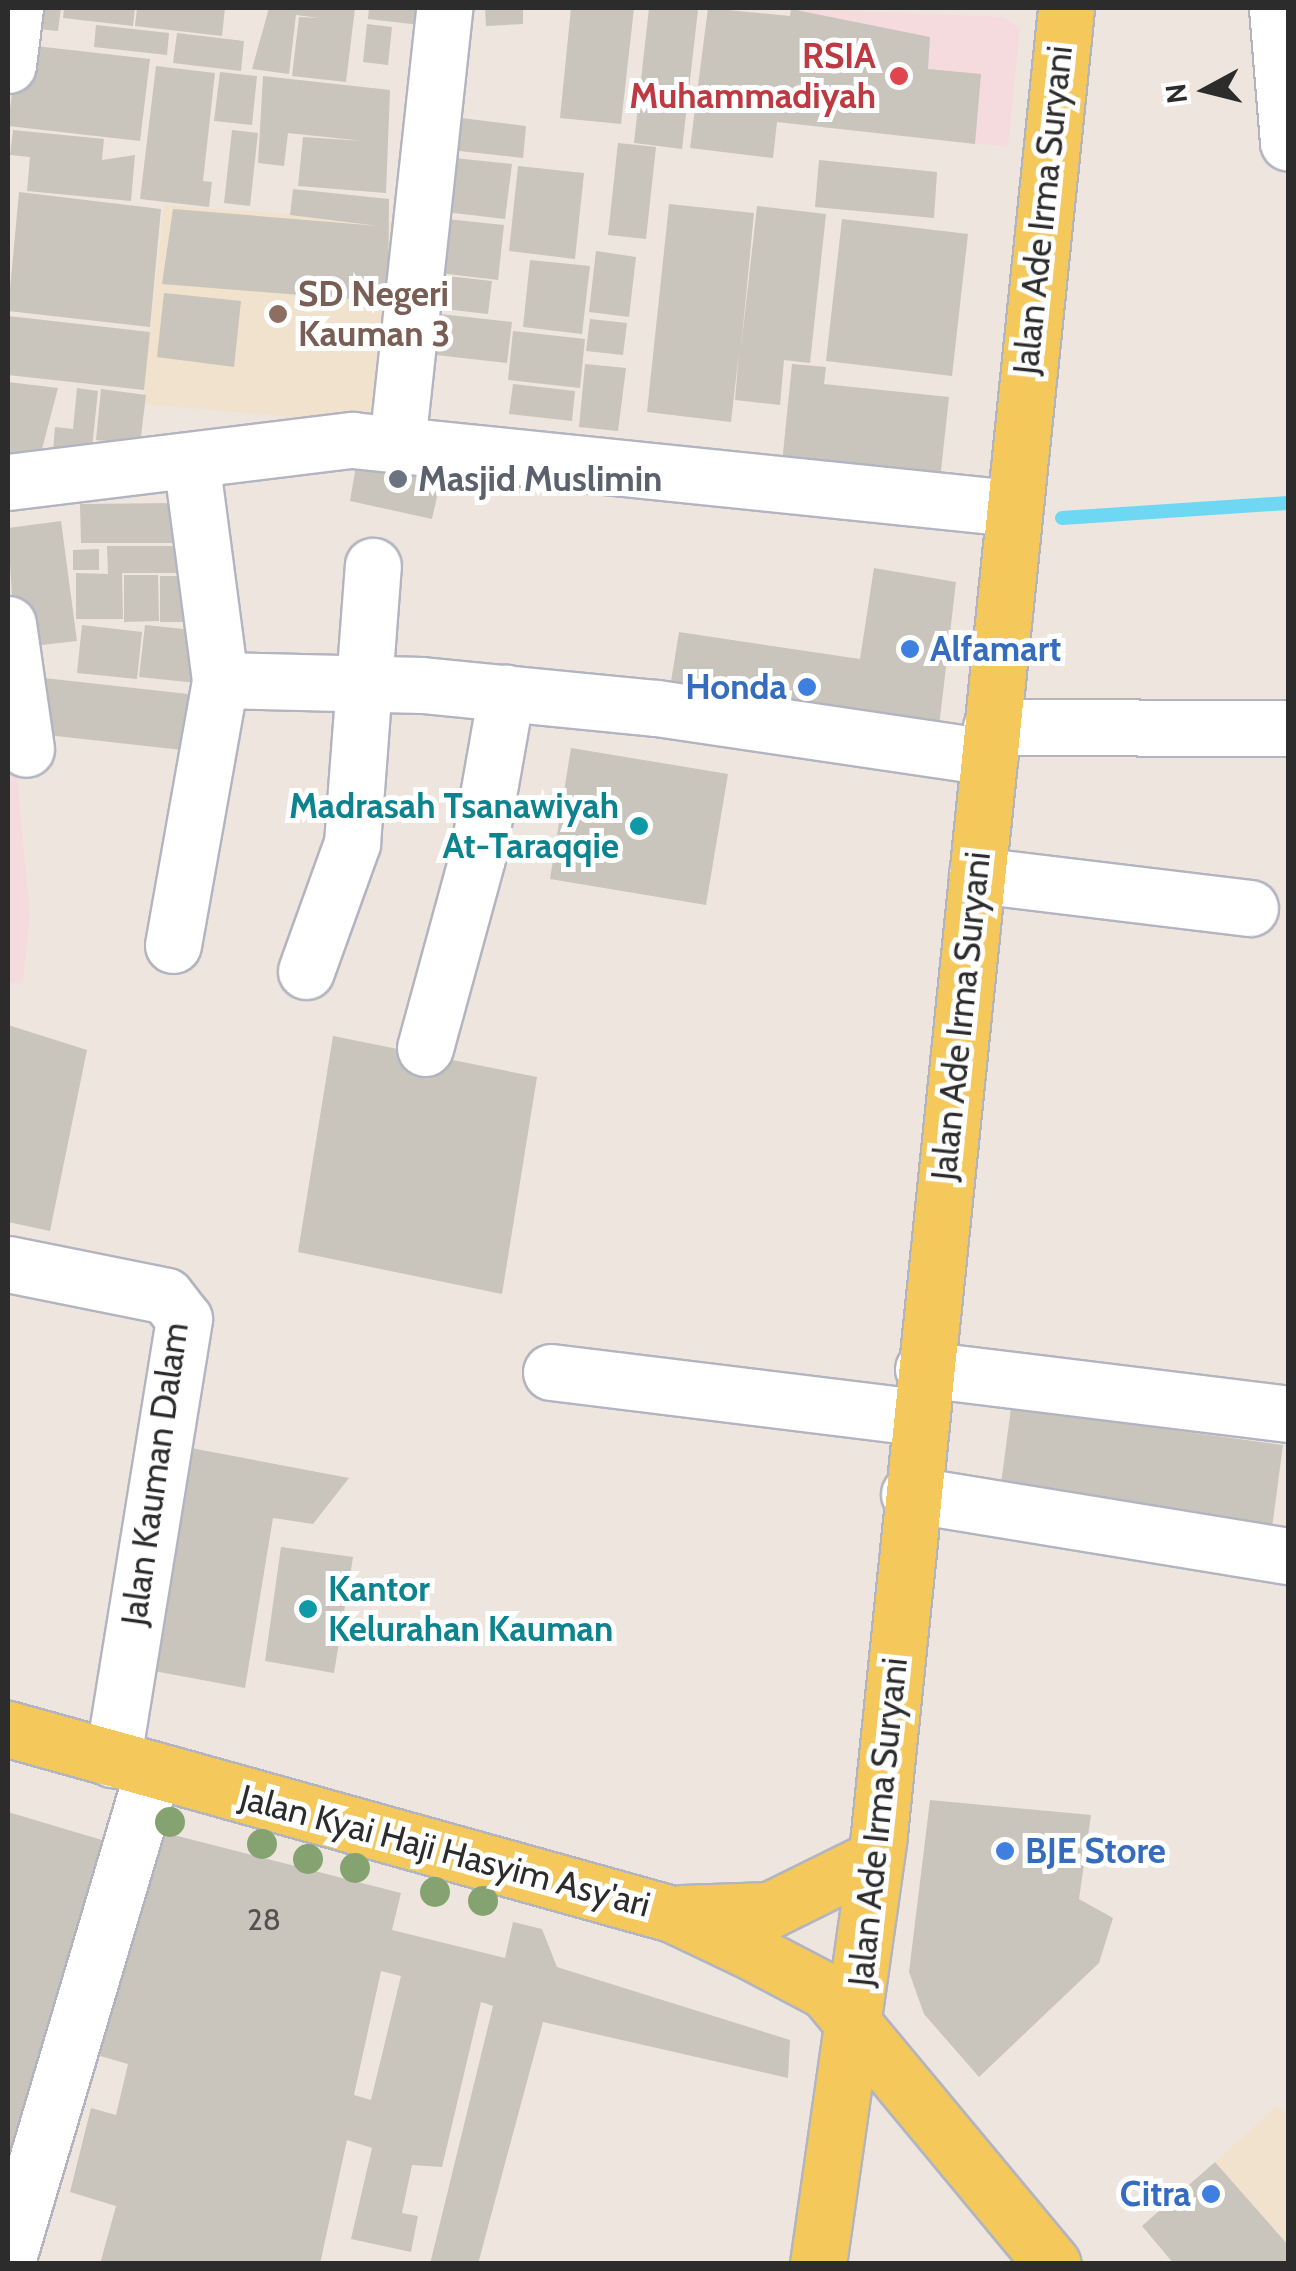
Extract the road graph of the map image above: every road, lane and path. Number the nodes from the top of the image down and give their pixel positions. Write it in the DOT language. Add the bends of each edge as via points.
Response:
graph roads {
  1 [pos="15,8"];
  2 [pos="444,8"];
  3 [pos="1066,8"];
  4 [pos="1277,8"];
  5 [pos="8,65"];
  6 [pos="1288,143"];
  7 [pos="397,444"];
  8 [pos="191,460"];
  9 [pos="8,482"];
  10 [pos="1012,508"];
  11 [pos="373,566"];
  12 [pos="8,624"];
  13 [pos="220,680"];
  14 [pos="366,683"];
  15 [pos="506,693"];
  16 [pos="1288,728"];
  17 [pos="990,742"];
  18 [pos="26,750"];
  19 [pos="977,875"];
  20 [pos="1250,908"];
  21 [pos="173,945"];
  22 [pos="306,971"];
  23 [pos="426,1048"];
  24 [pos="8,1264"];
  25 [pos="551,1372"];
  26 [pos="920,1393"];
  27 [pos="1288,1414"];
  28 [pos="910,1494"];
  29 [pos="1288,1556"];
  30 [pos="8,1729"];
  31 [pos="133,1764"];
  32 [pos="876,1858"];
  33 [pos="672,1914"];
  34 [pos="857,2024"];
  35 [pos="8,2258"];
  36 [pos="818,2264"];
  37 [pos="1053,2264"];
  1 -- 5 [label="street"];
  2 -- 7 [label="street"];
  3 -- 10 [label="main road, Jalan Ade Irma Suryani"];
  4 -- 6 [label="street"];
  7 -- 8 [label="street" via="352,440"];
  7 -- 10 [label="street"];
  8 -- 9 [label="street"];
  8 -- 13 [label="street"];
  10 -- 17 [label="main road, Jalan Ade Irma Suryani"];
  11 -- 14 [label="street"];
  12 -- 18 [label="street"];
  13 -- 14 [label="street"];
  13 -- 21 [label="street"];
  14 -- 15 [label="street"];
  14 -- 22 [label="street" via="352,843"];
  15 -- 17 [label="street"];
  15 -- 23 [label="street" via="477,858"];
  16 -- 17 [label="street"];
  17 -- 19 [label="main road, Jalan Ade Irma Suryani"];
  19 -- 20 [label="street"];
  19 -- 26 [label="main road, Jalan Ade Irma Suryani"];
  24 -- 31 [label="street, Jalan Kauman Dalam" via="166,1296 184,1319"];
  25 -- 26 [label="street"];
  26 -- 27 [label="street"];
  26 -- 28 [label="main road, Jalan Ade Irma Suryani"];
  28 -- 29 [label="street"];
  28 -- 32 [label="main road, Jalan Ade Irma Suryani"];
  30 -- 31 [label="main road, Jalan Kyai Haji Hasyim Asy'ari"];
  31 -- 33 [label="main road, Jalan Kyai Haji Hasyim Asy'ari"];
  31 -- 35 [label="street, Jalan Kauman Dalam"];
  32 -- 33 [label="main road" via="770,1910"];
  32 -- 34 [label="main road, Jalan Ade Irma Suryani"];
  33 -- 34 [label="main road, Jalan Kyai Haji Hasyim Asy'ari" via="826,1991"];
  34 -- 36 [label="main road, Jalan Ade Irma Suryani"];
  34 -- 37 [label="main road, Jalan Kyai Haji Hasyim Asy'ari"];
}
